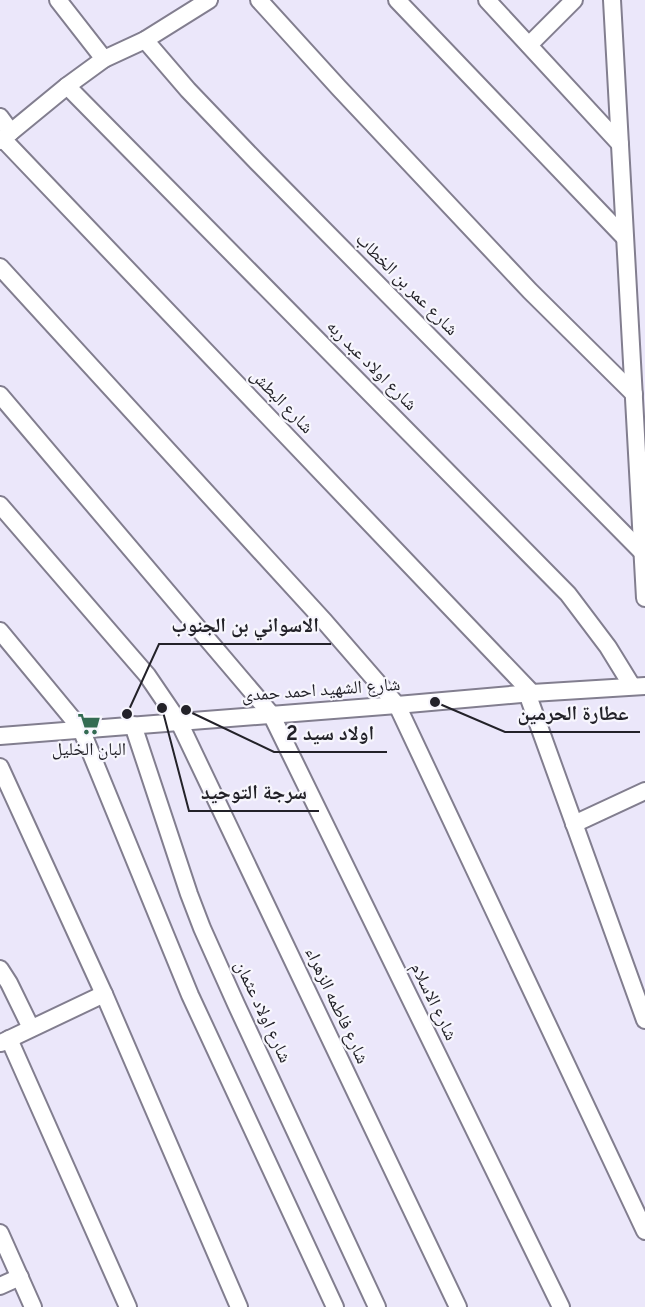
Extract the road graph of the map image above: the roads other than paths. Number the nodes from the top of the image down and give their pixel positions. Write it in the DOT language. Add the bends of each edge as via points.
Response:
graph roads {
  1 [pos="58,0"];
  2 [pos="209,0"];
  3 [pos="259,0"];
  4 [pos="397,0"];
  5 [pos="487,0"];
  6 [pos="574,0"];
  7 [pos="612,0"];
  8 [pos="181,7"];
  9 [pos="145,40"];
  10 [pos="529,45"];
  11 [pos="104,59"];
  12 [pos="67,86"];
  13 [pos="0,117"];
  14 [pos="4,137"];
  15 [pos="620,144"];
  16 [pos="625,238"];
  17 [pos="0,267"];
  18 [pos="634,394"];
  19 [pos="0,395"];
  20 [pos="0,506"];
  21 [pos="643,553"];
  22 [pos="645,598"];
  23 [pos="0,631"];
  24 [pos="639,686"];
  25 [pos="530,693"];
  26 [pos="397,705"];
  27 [pos="271,714"];
  28 [pos="179,722"];
  29 [pos="133,724"];
  30 [pos="81,729"];
  31 [pos="0,735"];
  32 [pos="0,767"];
  33 [pos="645,791"];
  34 [pos="574,824"];
  35 [pos="0,969"];
  36 [pos="104,994"];
  37 [pos="645,1020"];
  38 [pos="31,1028"];
  39 [pos="5,1041"];
  40 [pos="645,1230"];
  41 [pos="0,1233"];
  42 [pos="20,1277"];
  43 [pos="0,1286"];
  44 [pos="33,1307"];
  45 [pos="128,1307"];
  46 [pos="239,1307"];
  47 [pos="335,1307"];
  48 [pos="377,1307"];
  49 [pos="458,1307"];
  50 [pos="561,1307"];
  1 -- 11 [label="street"];
  2 -- 8 [label="street"];
  3 -- 18 [label="street" via="530,291"];
  4 -- 16 [label="street"];
  5 -- 10 [label="street"];
  6 -- 10 [label="street"];
  7 -- 15 [label="street"];
  8 -- 9 [label="street"];
  9 -- 11 [label="street"];
  9 -- 21 [label="street, شارع عمر بن الخطاب" via="256,162"];
  10 -- 15 [label="street"];
  11 -- 12 [label="street"];
  12 -- 14 [label="street"];
  12 -- 24 [label="street, شارع اولاد عبد ربه" via="568,594"];
  13 -- 14 [label="street, شارع البطش"];
  14 -- 25 [label="street, شارع البطش"];
  15 -- 16 [label="street"];
  16 -- 18 [label="street"];
  17 -- 26 [label="street"];
  18 -- 21 [label="street"];
  19 -- 27 [label="street, شارع الاسلام"];
  20 -- 28 [label="street, شارع فاطمه الزهراء" via="147,675"];
  21 -- 22 [label="street"];
  23 -- 30 [label="street"];
  24 -- 25 [label="street, شارع الشهيد احمد حمدى"];
  25 -- 26 [label="street, شارع الشهيد احمد حمدى"];
  25 -- 34 [label="street"];
  26 -- 27 [label="street, شارع الشهيد احمد حمدى"];
  26 -- 40 [label="street"];
  27 -- 28 [label="street, شارع الشهيد احمد حمدى"];
  27 -- 50 [label="street, شارع الاسلام"];
  28 -- 29 [label="street, شارع الشهيد احمد حمدى"];
  28 -- 49 [label="street, شارع فاطمه الزهراء"];
  29 -- 30 [label="street, شارع الشهيد احمد حمدى"];
  29 -- 48 [label="street, شارع اولاد عثمان" via="202,928"];
  30 -- 31 [label="street, شارع الشهيد احمد حمدى"];
  30 -- 47 [label="street" via="190,995"];
  32 -- 36 [label="street"];
  33 -- 34 [label="street"];
  34 -- 37 [label="street"];
  35 -- 38 [label="street"];
  36 -- 38 [label="street"];
  36 -- 46 [label="street"];
  38 -- 39 [label="street"];
  39 -- 45 [label="street"];
  41 -- 42 [label="street"];
  42 -- 43 [label="street"];
  42 -- 44 [label="street"];
}
